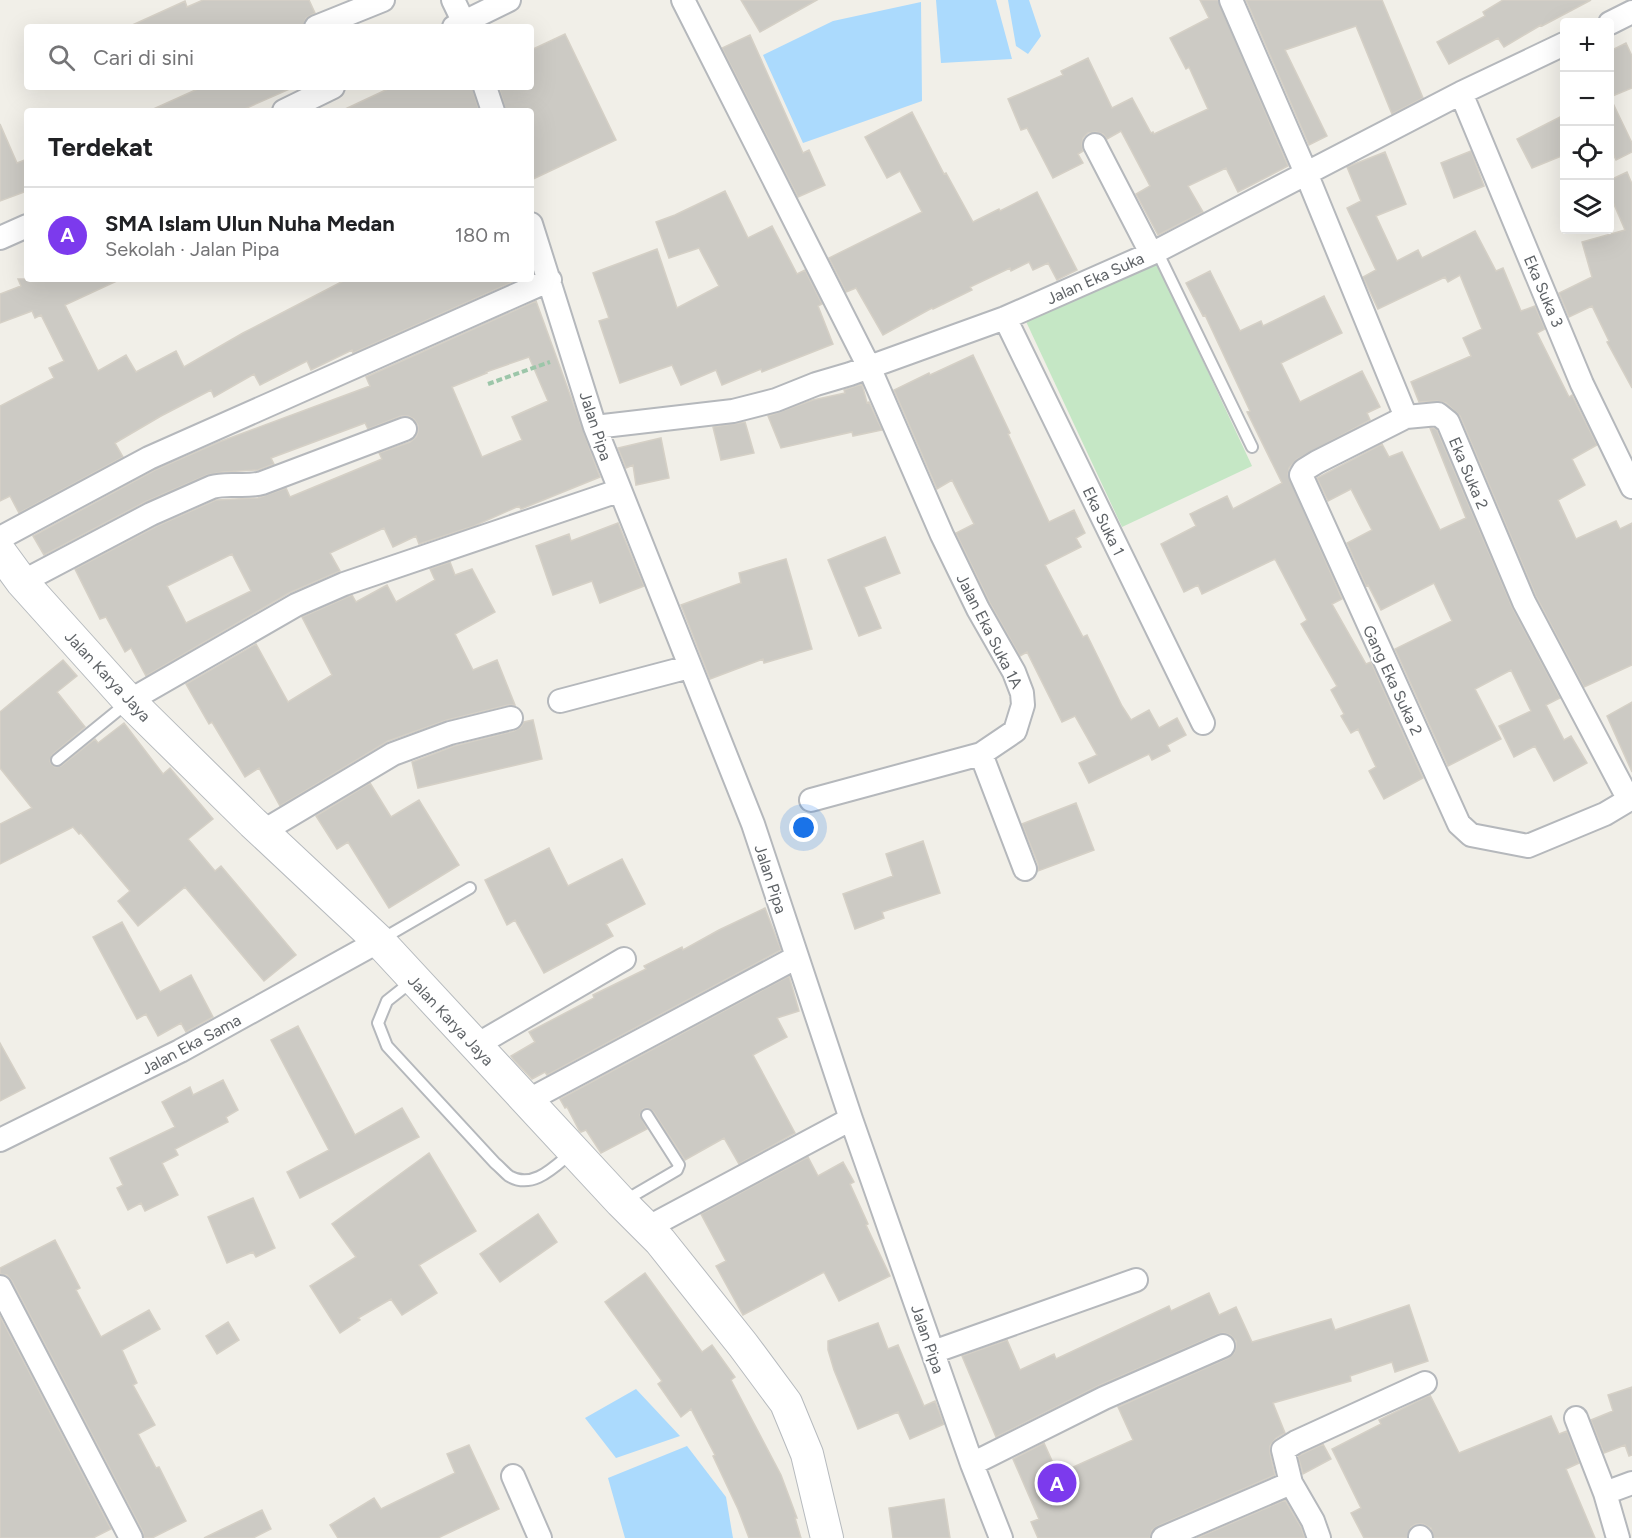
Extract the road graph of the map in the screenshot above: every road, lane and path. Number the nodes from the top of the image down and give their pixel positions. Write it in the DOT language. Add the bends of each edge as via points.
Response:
graph roads {
  1 [pos="383,0"];
  2 [pos="453,0"];
  3 [pos="509,0"];
  4 [pos="683,0"];
  5 [pos="1234,1"];
  6 [pos="1632,12"];
  7 [pos="1614,21"];
  8 [pos="323,24"];
  9 [pos="461,24"];
  10 [pos="463,24"];
  11 [pos="1560,46"];
  12 [pos="327,90"];
  13 [pos="487,90"];
  14 [pos="1461,93"];
  15 [pos="290,108"];
  16 [pos="493,108"];
  17 [pos="1095,145"];
  18 [pos="1306,173"];
  19 [pos="24,227"];
  20 [pos="534,233"];
  21 [pos="0,238"];
  22 [pos="1154,252"];
  23 [pos="549,280"];
  24 [pos="1005,318"];
  25 [pos="573,354"];
  26 [pos="869,367"];
  27 [pos="488,384"];
  28 [pos="1406,417"];
  29 [pos="595,427"];
  30 [pos="405,429"];
  31 [pos="1252,447"];
  32 [pos="1632,487"];
  33 [pos="618,491"];
  34 [pos="0,538"];
  35 [pos="0,552"];
  36 [pos="22,582"];
  37 [pos="689,667"];
  38 [pos="129,701"];
  39 [pos="560,701"];
  40 [pos="511,718"];
  41 [pos="1203,723"];
  42 [pos="981,754"];
  43 [pos="57,760"];
  44 [pos="1630,799"];
  45 [pos="811,800"];
  46 [pos="262,832"];
  47 [pos="1025,869"];
  48 [pos="470,888"];
  49 [pos="379,941"];
  50 [pos="797,957"];
  51 [pos="624,959"];
  52 [pos="414,979"];
  53 [pos="474,1046"];
  54 [pos="527,1101"];
  55 [pos="647,1115"];
  56 [pos="851,1119"];
  57 [pos="0,1140"];
  58 [pos="573,1151"];
  59 [pos="621,1202"];
  60 [pos="647,1228"];
  61 [pos="1136,1280"];
  62 [pos="0,1287"];
  63 [pos="1222,1346"];
  64 [pos="933,1353"];
  65 [pos="1425,1383"];
  66 [pos="1576,1418"];
  67 [pos="972,1464"];
  68 [pos="513,1476"];
  69 [pos="1291,1483"];
  70 [pos="1632,1483"];
  71 [pos="1605,1493"];
  72 [pos="131,1538"];
  73 [pos="540,1538"];
  74 [pos="827,1538"];
  75 [pos="1001,1538"];
  76 [pos="1163,1538"];
  77 [pos="1319,1538"];
  78 [pos="1618,1538"];
  1 -- 8 [label="street"];
  2 -- 9 [label="street"];
  3 -- 10 [label="street"];
  4 -- 26 [label="street, Jalan Eka Suka 1A"];
  5 -- 18 [label="street"];
  6 -- 7 [label="street"];
  11 -- 14 [label="street, Jalan Eka Suka"];
  12 -- 15 [label="street"];
  13 -- 16 [label="street"];
  14 -- 18 [label="street, Jalan Eka Suka"];
  14 -- 32 [label="street, Eka Suka 3" via="1582,384"];
  17 -- 22 [label="street"];
  18 -- 22 [label="street, Jalan Eka Suka"];
  18 -- 28 [label="street"];
  19 -- 21 [label="street"];
  20 -- 23 [label="street, Jalan Pipa"];
  22 -- 24 [label="street, Jalan Eka Suka"];
  22 -- 31 [label="lane"];
  23 -- 25 [label="street, Jalan Pipa"];
  23 -- 34 [label="street" via="148,458"];
  24 -- 26 [label="street, Jalan Eka Suka"];
  24 -- 41 [label="street, Eka Suka 1"];
  25 -- 27 [label="path"];
  25 -- 29 [label="street, Jalan Pipa"];
  26 -- 29 [label="street, Jalan Eka Suka" via="733,411"];
  26 -- 42 [label="street, Jalan Eka Suka 1A" via="942,535 1022,693 1023,705 1015,731"];
  28 -- 44 [label="street, Eka Suka 2" via="1438,414 1448,422 1524,602"];
  28 -- 44 [label="street, Gang Eka Suka 2" via="1317,462 1301,475 1459,824 1471,835 1528,846"];
  29 -- 33 [label="street, Jalan Pipa"];
  30 -- 36 [label="street" via="249,487 212,487 151,514"];
  33 -- 37 [label="street, Jalan Pipa"];
  33 -- 38 [label="street" via="344,584 296,605"];
  35 -- 36 [label="main road, Jalan Karya Jaya"];
  36 -- 38 [label="main road, Jalan Karya Jaya"];
  37 -- 39 [label="street"];
  37 -- 50 [label="street, Jalan Pipa" via="753,824"];
  38 -- 43 [label="lane"];
  38 -- 46 [label="main road, Jalan Karya Jaya"];
  40 -- 46 [label="street" via="450,733 393,754"];
  42 -- 45 [label="street, Jalan Eka Suka 1A"];
  42 -- 47 [label="street"];
  46 -- 49 [label="main road, Jalan Karya Jaya"];
  48 -- 49 [label="lane"];
  49 -- 52 [label="main road, Jalan Karya Jaya"];
  49 -- 57 [label="street, Jalan Eka Sama" via="180,1051"];
  50 -- 54 [label="street"];
  50 -- 56 [label="street, Jalan Pipa"];
  51 -- 53 [label="street"];
  52 -- 53 [label="main road, Jalan Karya Jaya"];
  52 -- 58 [label="lane" via="387,1001 378,1023 387,1046 510,1177 528,1181 543,1176"];
  53 -- 54 [label="main road, Jalan Karya Jaya"];
  54 -- 58 [label="main road, Jalan Karya Jaya"];
  55 -- 59 [label="lane" via="679,1165 677,1170"];
  56 -- 60 [label="street"];
  56 -- 64 [label="street, Jalan Pipa"];
  58 -- 59 [label="main road, Jalan Karya Jaya"];
  59 -- 60 [label="main road, Jalan Karya Jaya"];
  60 -- 74 [label="main road, Jalan Karya Jaya" via="786,1403 807,1454"];
  61 -- 64 [label="street"];
  62 -- 72 [label="street"];
  63 -- 67 [label="street" via="1104,1398"];
  64 -- 67 [label="street, Jalan Pipa"];
  65 -- 69 [label="street" via="1283,1450"];
  66 -- 71 [label="street"];
  67 -- 75 [label="street, Jalan Pipa"];
  68 -- 73 [label="street"];
  69 -- 76 [label="street"];
  69 -- 77 [label="street"];
  70 -- 71 [label="street"];
  71 -- 78 [label="street"];
}
